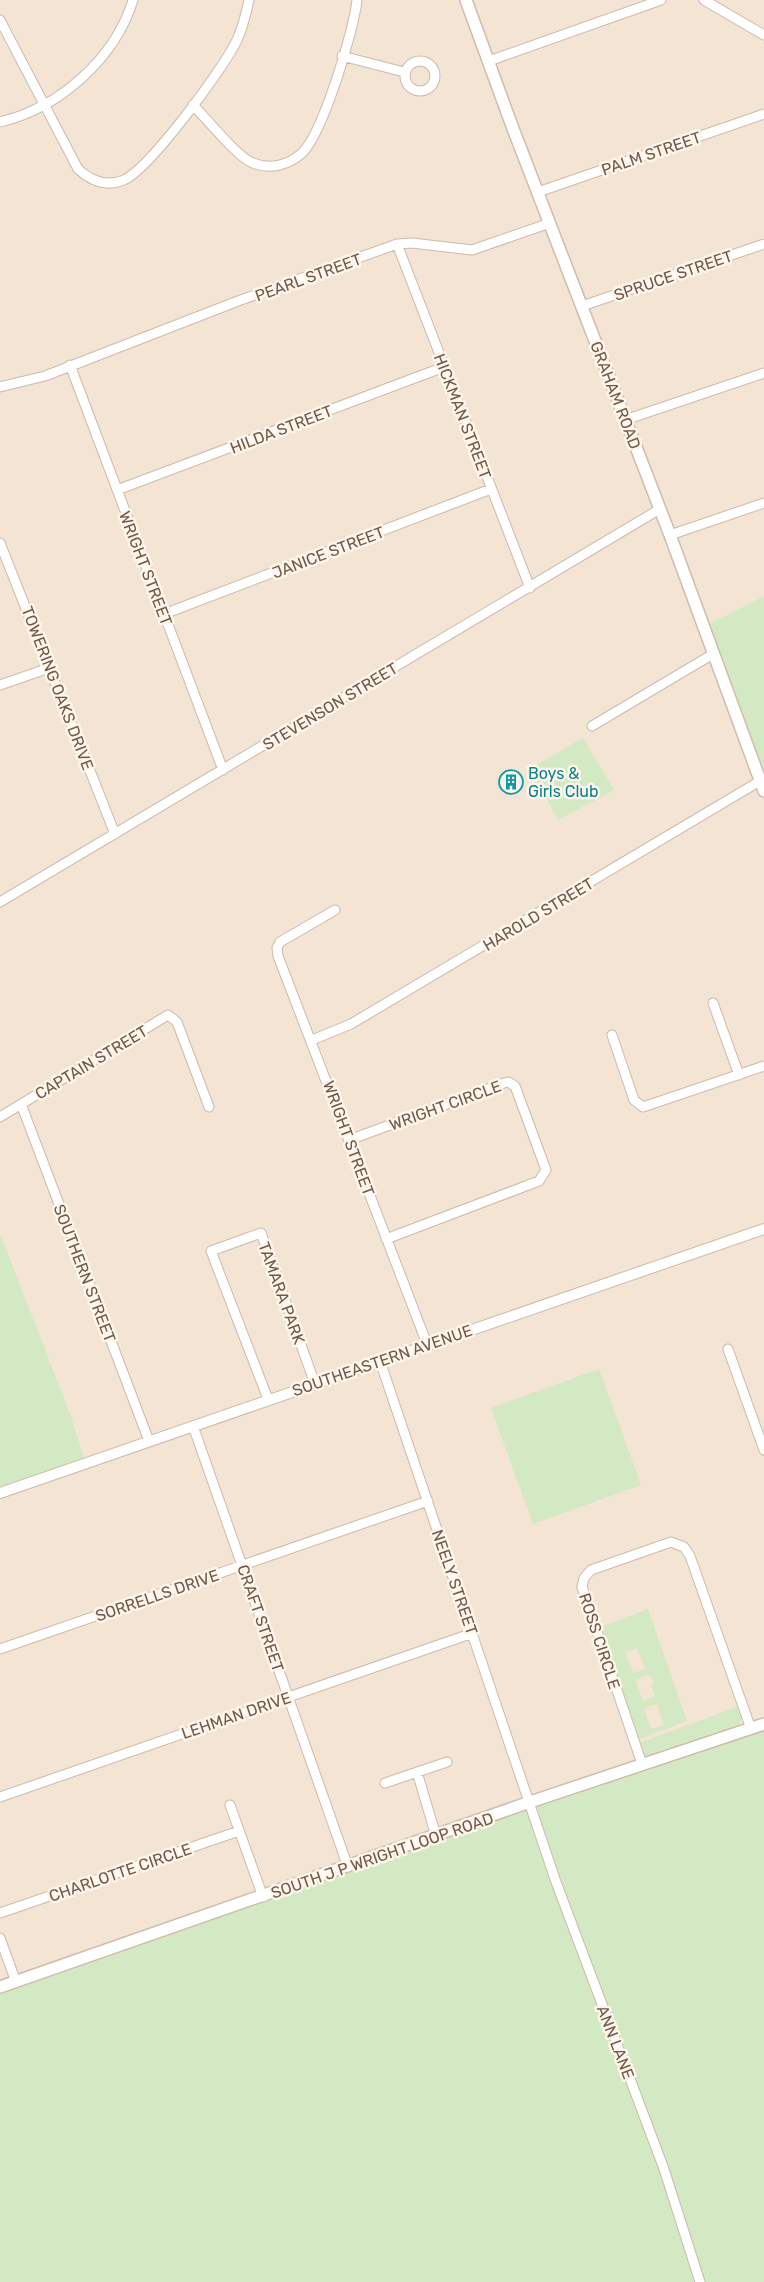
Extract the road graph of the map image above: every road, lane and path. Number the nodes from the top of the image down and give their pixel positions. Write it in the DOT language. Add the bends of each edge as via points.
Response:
graph roads {
  1 [pos="133,0"];
  2 [pos="249,0"];
  3 [pos="357,0"];
  4 [pos="466,0"];
  5 [pos="661,0"];
  6 [pos="704,0"];
  7 [pos="0,20"];
  8 [pos="764,35"];
  9 [pos="342,56"];
  10 [pos="489,61"];
  11 [pos="404,72"];
  12 [pos="46,104"];
  13 [pos="193,105"];
  14 [pos="764,114"];
  15 [pos="0,122"];
  16 [pos="538,192"];
  17 [pos="550,223"];
  18 [pos="397,244"];
  19 [pos="764,244"];
  20 [pos="582,306"];
  21 [pos="70,365"];
  22 [pos="444,368"];
  23 [pos="764,373"];
  24 [pos="0,387"];
  25 [pos="625,420"];
  26 [pos="117,490"];
  27 [pos="491,490"];
  28 [pos="764,503"];
  29 [pos="660,509"];
  30 [pos="670,536"];
  31 [pos="0,543"];
  32 [pos="530,588"];
  33 [pos="164,614"];
  34 [pos="713,654"];
  35 [pos="49,668"];
  36 [pos="0,685"];
  37 [pos="592,726"];
  38 [pos="223,770"];
  39 [pos="762,786"];
  40 [pos="115,834"];
  41 [pos="0,902"];
  42 [pos="335,910"];
  43 [pos="714,1003"];
  44 [pos="612,1036"];
  45 [pos="312,1040"];
  46 [pos="764,1066"];
  47 [pos="739,1075"];
  48 [pos="21,1104"];
  49 [pos="209,1107"];
  50 [pos="0,1116"];
  51 [pos="349,1140"];
  52 [pos="764,1229"];
  53 [pos="386,1239"];
  54 [pos="427,1344"];
  55 [pos="728,1349"];
  56 [pos="380,1361"];
  57 [pos="315,1384"];
  58 [pos="268,1400"];
  59 [pos="193,1426"];
  60 [pos="149,1441"];
  61 [pos="764,1450"];
  62 [pos="0,1493"];
  63 [pos="428,1501"];
  64 [pos="242,1565"];
  65 [pos="473,1634"];
  66 [pos="0,1649"];
  67 [pos="288,1697"];
  68 [pos="764,1724"];
  69 [pos="751,1728"];
  70 [pos="447,1762"];
  71 [pos="642,1764"];
  72 [pos="417,1772"];
  73 [pos="385,1783"];
  74 [pos="0,1798"];
  75 [pos="530,1802"];
  76 [pos="230,1805"];
  77 [pos="239,1831"];
  78 [pos="436,1836"];
  79 [pos="348,1867"];
  80 [pos="263,1897"];
  81 [pos="0,1914"];
  82 [pos="0,1938"];
  83 [pos="16,1982"];
  84 [pos="0,1987"];
  85 [pos="700,2282"];
  1 -- 12 [label="street" via="125,21 103,56"];
  2 -- 13 [label="street" via="236,41"];
  3 -- 9 [label="street"];
  4 -- 10 [label="main road, GRAHAM ROAD"];
  5 -- 10 [label="street"];
  6 -- 8 [label="street"];
  7 -- 12 [label="street"];
  9 -- 11 [label="street"];
  9 -- 13 [label="street" via="331,95 310,143 282,165 267,166 248,161"];
  10 -- 16 [label="main road, GRAHAM ROAD"];
  12 -- 13 [label="street" via="78,169 95,181 105,183 133,174"];
  12 -- 15 [label="street" via="22,117"];
  14 -- 16 [label="street, PALM STREET"];
  16 -- 17 [label="main road, GRAHAM ROAD"];
  17 -- 18 [label="street, PEARL STREET" via="472,250"];
  17 -- 20 [label="main road, GRAHAM ROAD"];
  18 -- 21 [label="street, PEARL STREET"];
  18 -- 22 [label="street, HICKMAN STREET"];
  19 -- 20 [label="street, SPRUCE STREET"];
  20 -- 25 [label="main road, GRAHAM ROAD"];
  21 -- 24 [label="street, PEARL STREET" via="45,376"];
  21 -- 26 [label="street, WRIGHT STREET"];
  22 -- 26 [label="street, HILDA STREET"];
  22 -- 27 [label="street, HICKMAN STREET"];
  23 -- 25 [label="street"];
  25 -- 29 [label="main road, GRAHAM ROAD"];
  26 -- 33 [label="street, WRIGHT STREET"];
  27 -- 32 [label="street, HICKMAN STREET"];
  27 -- 33 [label="street, JANICE STREET"];
  28 -- 30 [label="street"];
  29 -- 30 [label="main road, GRAHAM ROAD"];
  29 -- 32 [label="street, STEVENSON STREET"];
  30 -- 34 [label="main road, GRAHAM ROAD"];
  31 -- 35 [label="street, TOWERING OAKS DRIVE"];
  32 -- 38 [label="street, STEVENSON STREET"];
  33 -- 38 [label="street, WRIGHT STREET"];
  34 -- 37 [label="street"];
  34 -- 39 [label="main road, GRAHAM ROAD"];
  35 -- 36 [label="street"];
  35 -- 40 [label="street, TOWERING OAKS DRIVE"];
  38 -- 40 [label="street, STEVENSON STREET"];
  39 -- 45 [label="street, HAROLD STREET" via="352,1024"];
  40 -- 41 [label="street, STEVENSON STREET"];
  42 -- 45 [label="street, WRIGHT STREET" via="289,936 280,942 278,948 278,956"];
  43 -- 47 [label="street"];
  44 -- 47 [label="street" via="634,1100 643,1107"];
  45 -- 51 [label="street, WRIGHT STREET"];
  46 -- 47 [label="street"];
  48 -- 49 [label="street, CAPTAIN STREET" via="168,1015 179,1026"];
  48 -- 50 [label="street, CAPTAIN STREET"];
  48 -- 60 [label="street, SOUTHERN STREET"];
  51 -- 53 [label="street, WRIGHT STREET"];
  51 -- 53 [label="street, WRIGHT CIRCLE" via="508,1082 515,1086 522,1104 546,1170 539,1181"];
  52 -- 54 [label="street, SOUTHEASTERN AVENUE"];
  53 -- 54 [label="street, WRIGHT STREET"];
  54 -- 56 [label="street, SOUTHEASTERN AVENUE"];
  55 -- 61 [label="street"];
  56 -- 57 [label="street, SOUTHEASTERN AVENUE"];
  56 -- 63 [label="street, NEELY STREET"];
  57 -- 58 [label="street, SOUTHEASTERN AVENUE"];
  57 -- 58 [label="street, TAMARA PARK" via="261,1234 253,1236 211,1251"];
  58 -- 59 [label="street, SOUTHEASTERN AVENUE"];
  59 -- 60 [label="street, SOUTHEASTERN AVENUE"];
  59 -- 64 [label="street, CRAFT STREET"];
  60 -- 62 [label="street, SOUTHEASTERN AVENUE"];
  63 -- 64 [label="street, SORRELLS DRIVE"];
  63 -- 65 [label="street, NEELY STREET"];
  64 -- 66 [label="street, SORRELLS DRIVE"];
  64 -- 67 [label="street, CRAFT STREET"];
  65 -- 67 [label="street, LEHMAN DRIVE"];
  65 -- 75 [label="street, NEELY STREET"];
  67 -- 74 [label="street, LEHMAN DRIVE"];
  67 -- 79 [label="street, CRAFT STREET"];
  68 -- 69 [label="main road, SOUTH J P WRIGHT LOOP ROAD"];
  69 -- 71 [label="main road, SOUTH J P WRIGHT LOOP ROAD"];
  69 -- 71 [label="street, ROSS CIRCLE" via="690,1556 684,1547 670,1542 591,1570 582,1587"];
  70 -- 72 [label="street"];
  71 -- 75 [label="main road, SOUTH J P WRIGHT LOOP ROAD"];
  72 -- 73 [label="street"];
  72 -- 78 [label="street"];
  75 -- 78 [label="main road, SOUTH J P WRIGHT LOOP ROAD"];
  75 -- 85 [label="street, ANN LANE" via="556,1882 664,2169"];
  76 -- 77 [label="street"];
  77 -- 80 [label="street"];
  77 -- 81 [label="street, CHARLOTTE CIRCLE"];
  78 -- 79 [label="main road, SOUTH J P WRIGHT LOOP ROAD"];
  79 -- 80 [label="main road, SOUTH J P WRIGHT LOOP ROAD"];
  80 -- 83 [label="main road, SOUTH J P WRIGHT LOOP ROAD"];
  82 -- 83 [label="street"];
  83 -- 84 [label="main road, SOUTH J P WRIGHT LOOP ROAD"];
}
